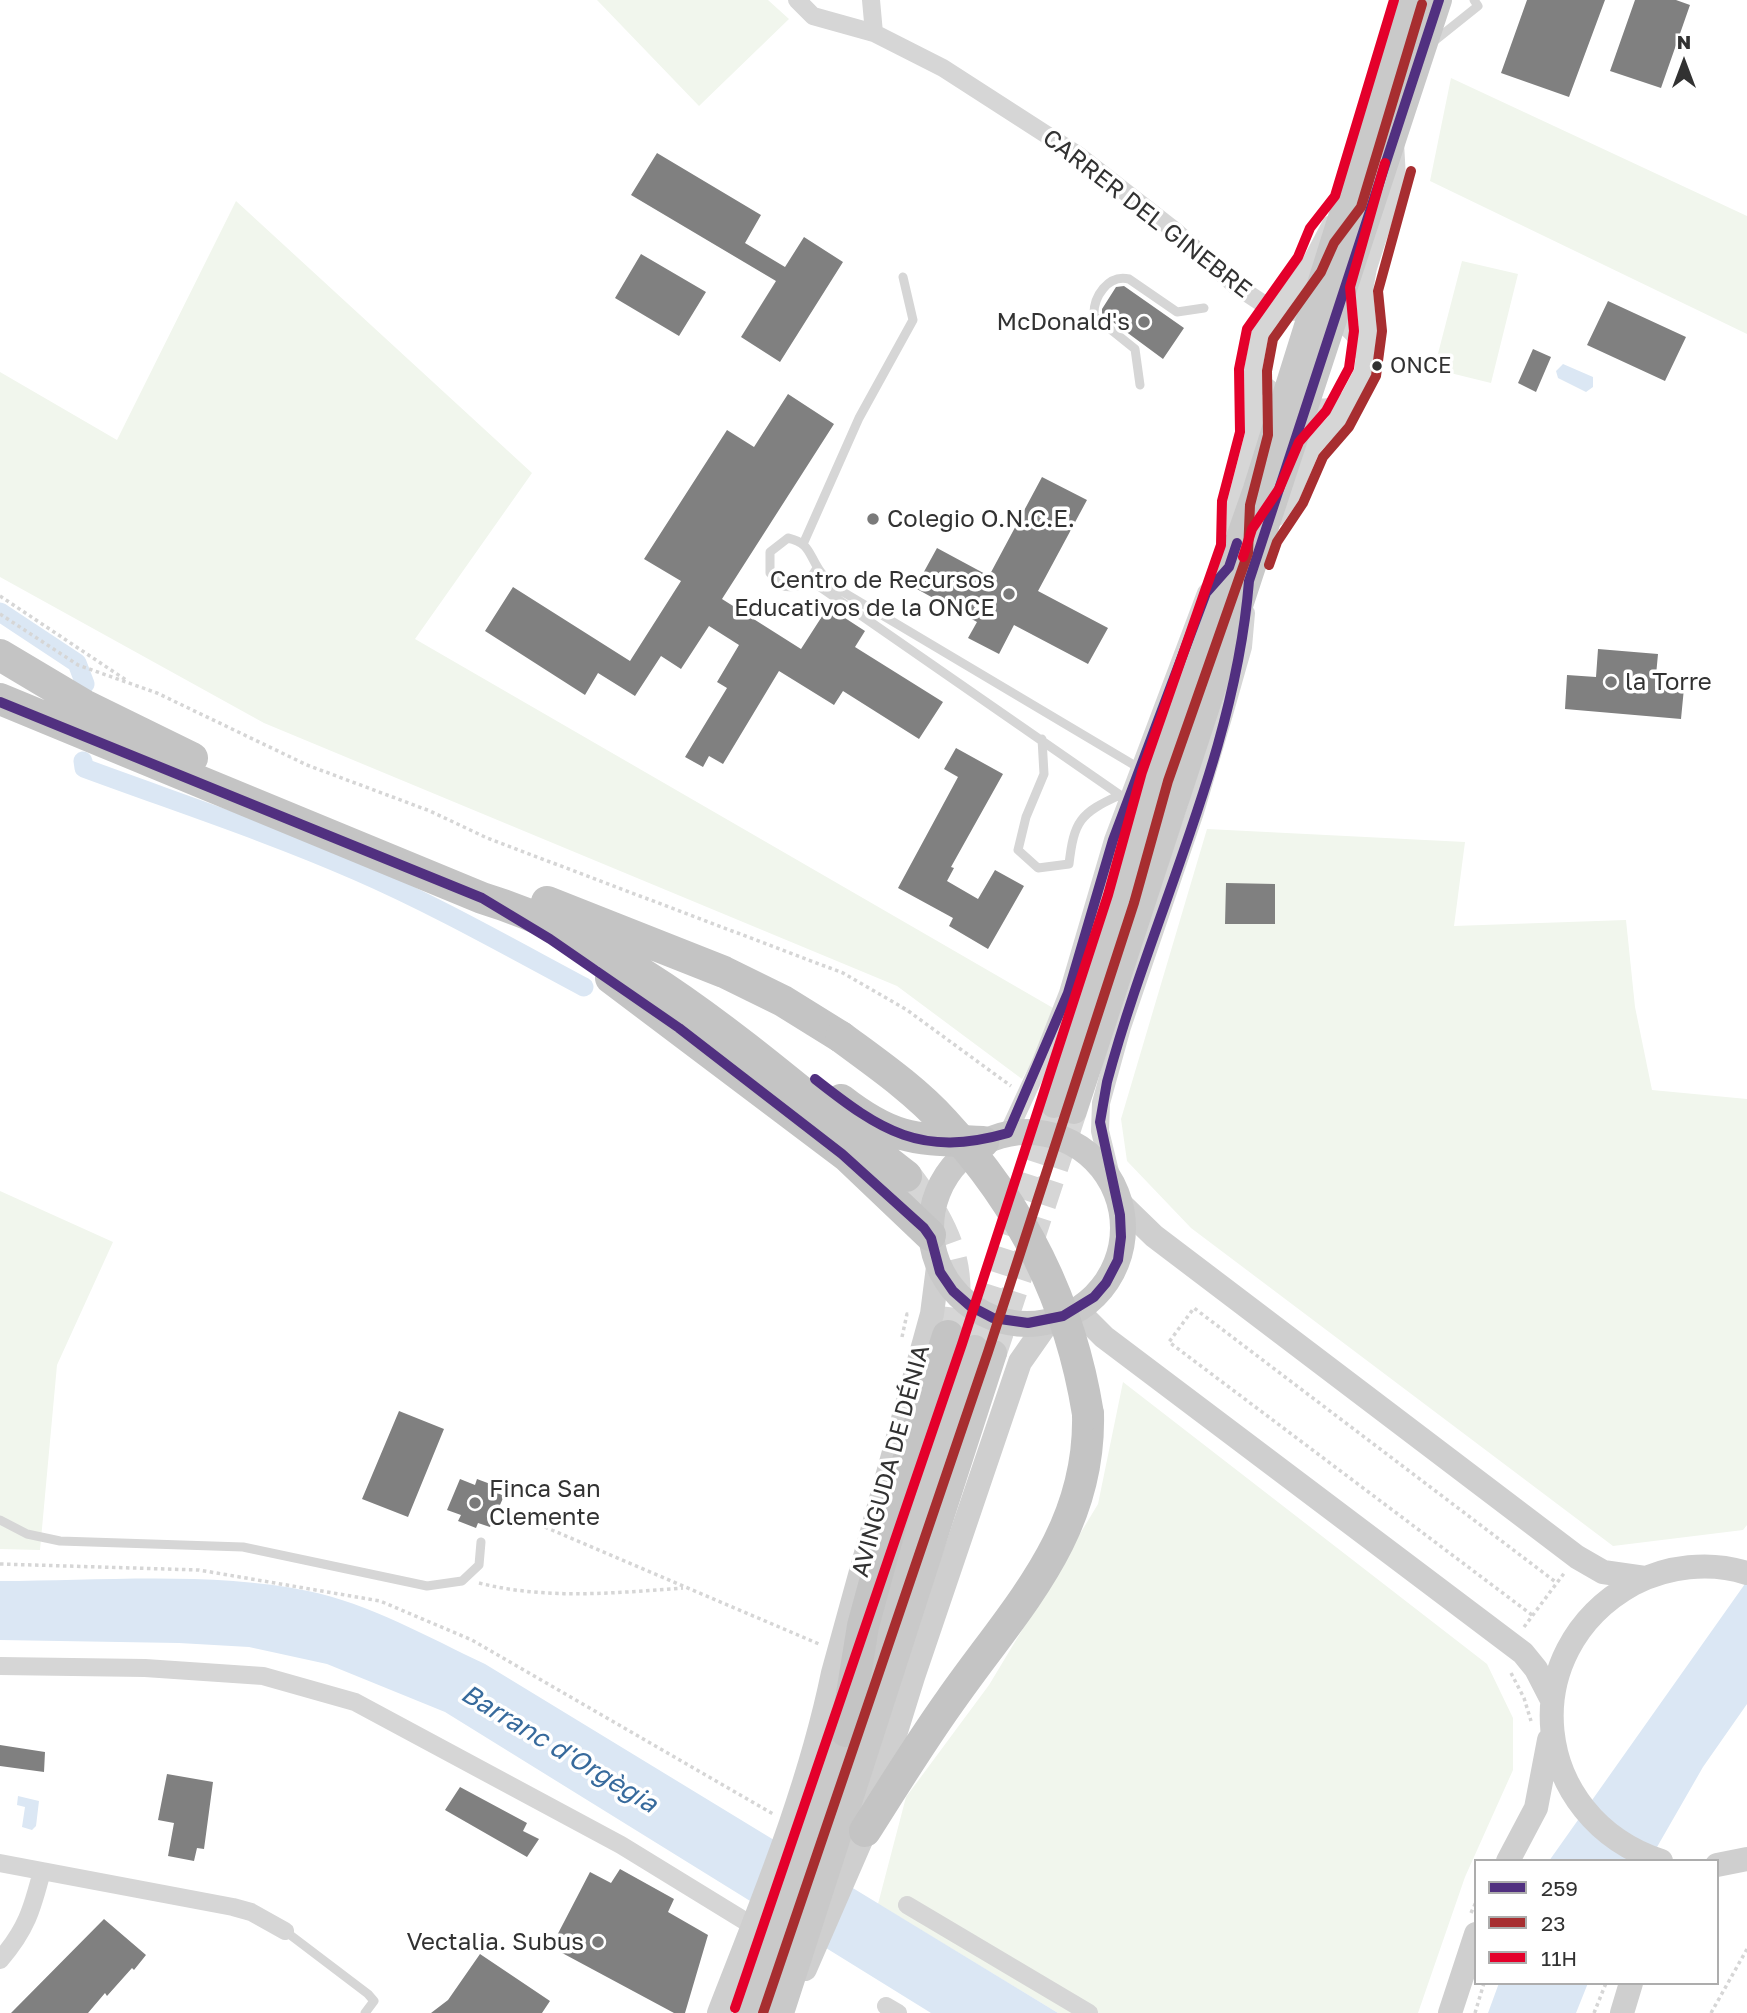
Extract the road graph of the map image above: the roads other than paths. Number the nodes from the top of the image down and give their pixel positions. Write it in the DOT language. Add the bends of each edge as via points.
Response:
graph roads {
  1 [pos="797,0"];
  2 [pos="871,0"];
  3 [pos="1409,0"];
  4 [pos="1439,0"];
  5 [pos="1474,0"];
  6 [pos="874,33"];
  7 [pos="1424,50"];
  8 [pos="1394,140"];
  9 [pos="1348,202"];
  10 [pos="902,277"];
  11 [pos="1204,308"];
  12 [pos="1277,313"];
  13 [pos="1323,316"];
  14 [pos="1365,358"];
  15 [pos="1253,370"];
  16 [pos="1140,385"];
  17 [pos="1350,398"];
  18 [pos="1295,402"];
  19 [pos="1264,536"];
  20 [pos="804,542"];
  21 [pos="1238,566"];
  22 [pos="817,568"];
  23 [pos="810,580"];
  24 [pos="0,655"];
  25 [pos="4,699"];
  26 [pos="1042,739"];
  27 [pos="192,758"];
  28 [pos="1139,768"];
  29 [pos="1123,800"];
  30 [pos="486,888"];
  31 [pos="1064,1108"];
  32 [pos="995,1138"];
  33 [pos="906,1175"];
  34 [pos="1116,1194"];
  35 [pos="930,1235"];
  36 [pos="937,1267"];
  37 [pos="1077,1310"];
  38 [pos="1048,1322"];
  39 [pos="972,1346"];
  40 [pos="0,1520"];
  41 [pos="481,1542"];
  42 [pos="1746,1573"];
  43 [pos="1645,1578"];
  44 [pos="0,1666"];
  45 [pos="1552,1700"];
  46 [pos="1551,1729"];
  47 [pos="846,1731"];
  48 [pos="865,1831"];
  49 [pos="796,1841"];
  50 [pos="1509,1859"];
  51 [pos="1655,1859"];
  52 [pos="1747,1859"];
  53 [pos="0,1863"];
  54 [pos="1719,1865"];
  55 [pos="838,1869"];
  56 [pos="42,1871"];
  57 [pos="907,1905"];
  58 [pos="753,1926"];
  59 [pos="285,1931"];
  60 [pos="1474,1940"];
  61 [pos="0,1960"];
  62 [pos="1630,1985"];
  63 [pos="365,2013"];
  64 [pos="719,2013"];
  65 [pos="748,2013"];
  66 [pos="781,2013"];
  67 [pos="1089,2013"];
  68 [pos="1450,2013"];
  69 [pos="1622,2013"];
  1 -- 6 [label="street, CARRER DEL GINEBRE" via="813,16"];
  2 -- 6 [label="street"];
  3 -- 9 [label="main road"];
  4 -- 7 [label="main road"];
  5 -- 7 [label="lane" via="1478,6"];
  6 -- 12 [label="street, CARRER DEL GINEBRE" via="943,68 1078,155 1235,285"];
  7 -- 8 [label="main road"];
  8 -- 13 [label="main road"];
  8 -- 14 [label="street" via="1397,178 1364,290"];
  9 -- 12 [label="street" via="1322,236 1310,264"];
  9 -- 13 [label="main road"];
  10 -- 20 [label="lane" via="913,320 859,418"];
  11 -- 16 [label="lane" via="1177,312 1129,279 1109,281 1094,305 1094,316 1135,349"];
  12 -- 13 [label="street"];
  12 -- 15 [label="street" via="1261,333"];
  13 -- 14 [label="street" via="1359,339"];
  13 -- 18 [label="main road"];
  14 -- 17 [label="street"];
  15 -- 18 [label="street" via="1267,390"];
  15 -- 21 [label="street" via="1254,434 1236,503"];
  17 -- 18 [label="street" via="1331,408"];
  17 -- 19 [label="street" via="1311,449 1291,496"];
  18 -- 19 [label="main road"];
  18 -- 21 [label="main road"];
  19 -- 21 [label="main road"];
  20 -- 22 [label="lane"];
  20 -- 23 [label="lane" via="788,538 770,552 768,563 782,586"];
  21 -- 28 [label="street" via="1206,593"];
  21 -- 31 [label="main road"];
  21 -- 34 [label="street" via="1243,647 1101,1103 1100,1131"];
  22 -- 23 [label="lane"];
  22 -- 28 [label="lane" via="832,586"];
  23 -- 26 [label="lane"];
  24 -- 27 [label="highway" via="84,705"];
  25 -- 27 [label="highway"];
  25 -- 30 [label="highway"];
  26 -- 29 [label="lane"];
  26 -- 29 [label="lane" via="1044,774 1017,850 1038,868 1069,864 1073,832 1094,807"];
  27 -- 30 [label="highway"];
  28 -- 29 [label="street"];
  29 -- 32 [label="street" via="1068,993 1025,1094"];
  30 -- 32 [label="highway" via="657,965 729,1012 882,1128 912,1138"];
  30 -- 33 [label="highway" via="651,979 747,1048"];
  30 -- 35 [label="highway" via="645,1001 847,1156"];
  30 -- 48 [label="highway, bridge" via="723,972 783,1000 841,1037 895,1077 944,1122 1018,1217 1056,1291 1080,1366 1088,1414 1089,1448 1077,1503 1011,1622 950,1700"];
  32 -- 34 [label="main road" via="1041,1133 1077,1146 1092,1157"];
  32 -- 35 [label="main road" via="964,1154 948,1171 931,1212"];
  34 -- 37 [label="main road" via="1123,1234 1116,1264 1100,1290"];
  34 -- 43 [label="main road" via="1154,1236 1577,1557 1603,1572"];
  35 -- 36 [label="main road"];
  36 -- 38 [label="main road" via="953,1291 974,1309 1011,1323"];
  36 -- 49 [label="main road, AVINGUDA DE DÉNIA" via="930,1321 833,1673"];
  37 -- 38 [label="main road"];
  37 -- 45 [label="main road" via="1104,1337 1523,1653"];
  38 -- 48 [label="main road" via="1020,1362"];
  39 -- 47 [label="highway" via="908,1461 863,1626"];
  39 -- 55 [label="main road"];
  40 -- 41 [label="lane" via="27,1534 60,1541 243,1547 427,1586 462,1581 479,1565"];
  42 -- 43 [label="main road" via="1683,1568"];
  43 -- 45 [label="main road" via="1612,1596 1583,1624 1563,1658"];
  44 -- 58 [label="street" via="264,1676 355,1702 621,1845"];
  45 -- 46 [label="main road"];
  46 -- 50 [label="main road" via="1536,1808"];
  46 -- 51 [label="main road" via="1560,1770 1575,1798 1611,1837"];
  47 -- 49 [label="main road, AVINGUDA DE DÉNIA"];
  48 -- 55 [label="main road"];
  49 -- 58 [label="main road, AVINGUDA DE DÉNIA"];
  49 -- 65 [label="main road, AVINGUDA DE DÉNIA" via="775,1941"];
  52 -- 54 [label="main road"];
  53 -- 56 [label="street"];
  55 -- 66 [label="main road"];
  56 -- 59 [label="street" via="233,1907"];
  56 -- 61 [label="street" via="29,1920"];
  57 -- 67 [label="street"];
  58 -- 64 [label="main road, AVINGUDA DE DÉNIA"];
  59 -- 63 [label="lane" via="368,1994 374,2001"];
  60 -- 68 [label="main road"];
  62 -- 69 [label="main road"];
}
